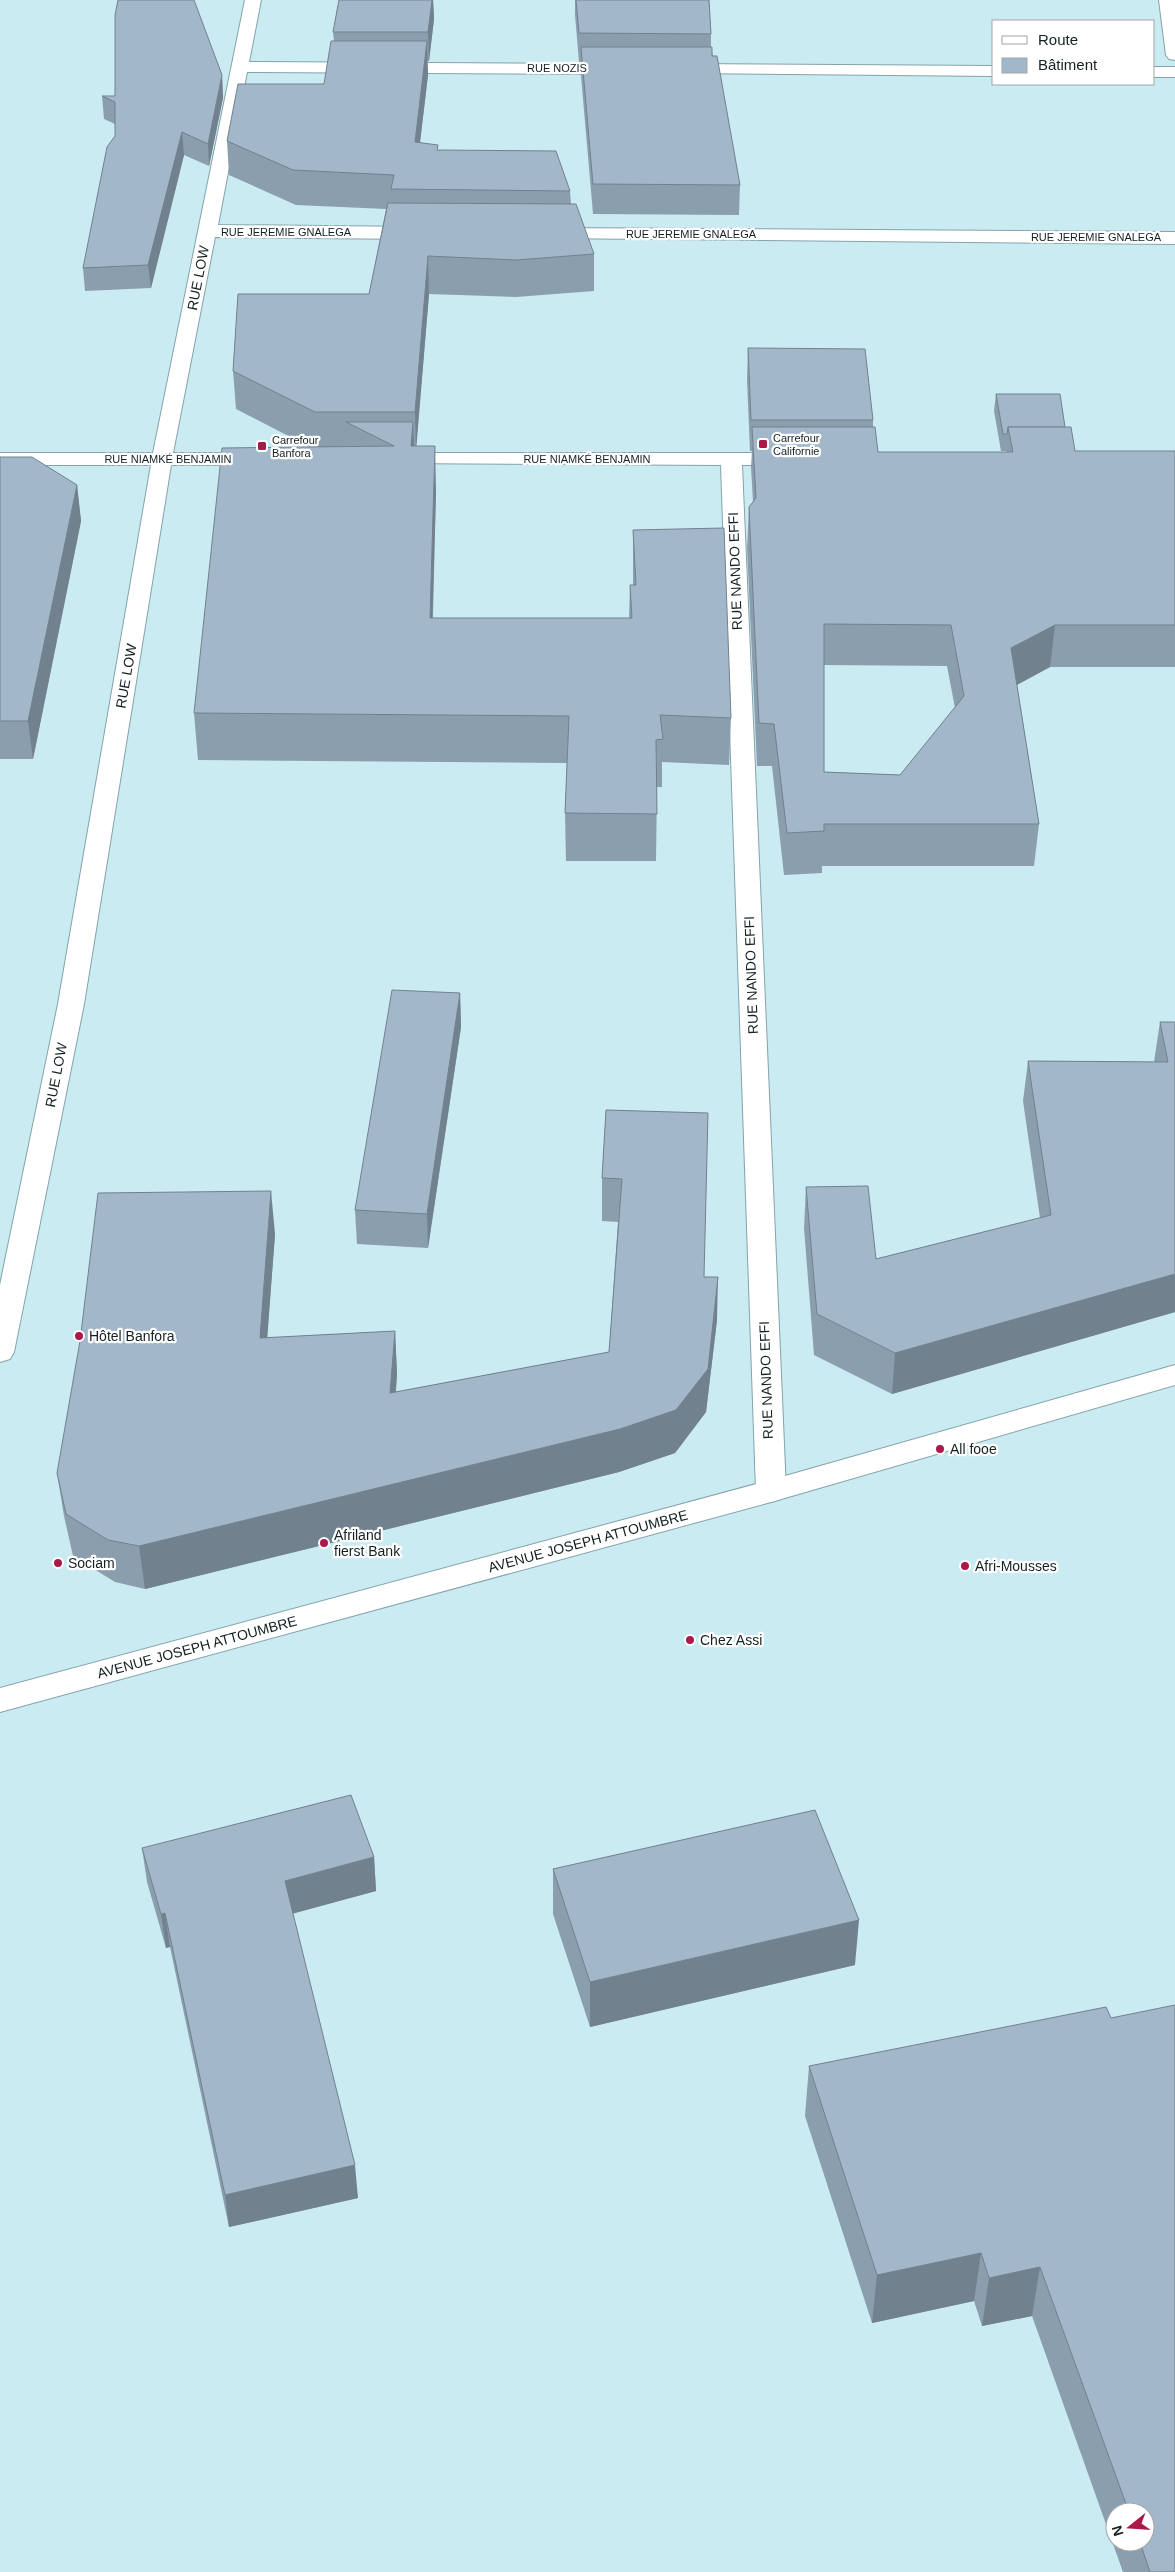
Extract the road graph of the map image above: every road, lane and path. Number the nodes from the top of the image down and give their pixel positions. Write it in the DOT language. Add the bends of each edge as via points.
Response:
graph roads {
  1 [pos="253,0"];
  2 [pos="1167,0"];
  3 [pos="1175,55"];
  4 [pos="240,67"];
  5 [pos="637,69"];
  6 [pos="667,69"];
  7 [pos="992,71"];
  8 [pos="1155,72"];
  9 [pos="1175,72"];
  10 [pos="208,231"];
  11 [pos="437,233"];
  12 [pos="527,233"];
  13 [pos="1175,238"];
  14 [pos="0,459"];
  15 [pos="162,459"];
  16 [pos="282,459"];
  17 [pos="382,459"];
  18 [pos="731,459"];
  19 [pos="810,459"];
  20 [pos="0,1352"];
  21 [pos="1175,1375"];
  22 [pos="770,1492"];
  23 [pos="0,1700"];
  1 -- 4 [label="street, RUE LOW"];
  2 -- 3 [label="street"];
  4 -- 5 [label="street, RUE NOZIS"];
  4 -- 10 [label="street, RUE LOW"];
  6 -- 7 [label="street"];
  8 -- 9 [label="street"];
  10 -- 11 [label="street, RUE JEREMIE GNALEGA"];
  10 -- 15 [label="street, RUE LOW"];
  12 -- 13 [label="street, RUE JEREMIE GNALEGA"];
  14 -- 15 [label="street, RUE NIAMKÉ BENJAMIN"];
  15 -- 16 [label="street, RUE NIAMKÉ BENJAMIN"];
  15 -- 20 [label="street, RUE LOW" via="71,1004"];
  17 -- 18 [label="street, RUE NIAMKÉ BENJAMIN"];
  18 -- 19 [label="street, RUE NIAMKÉ BENJAMIN"];
  18 -- 22 [label="street, RUE NANDO EFFI"];
  21 -- 22 [label="street, AVENUE JOSEPH ATTOUMBRE"];
  22 -- 23 [label="street, AVENUE JOSEPH ATTOUMBRE"];
}
